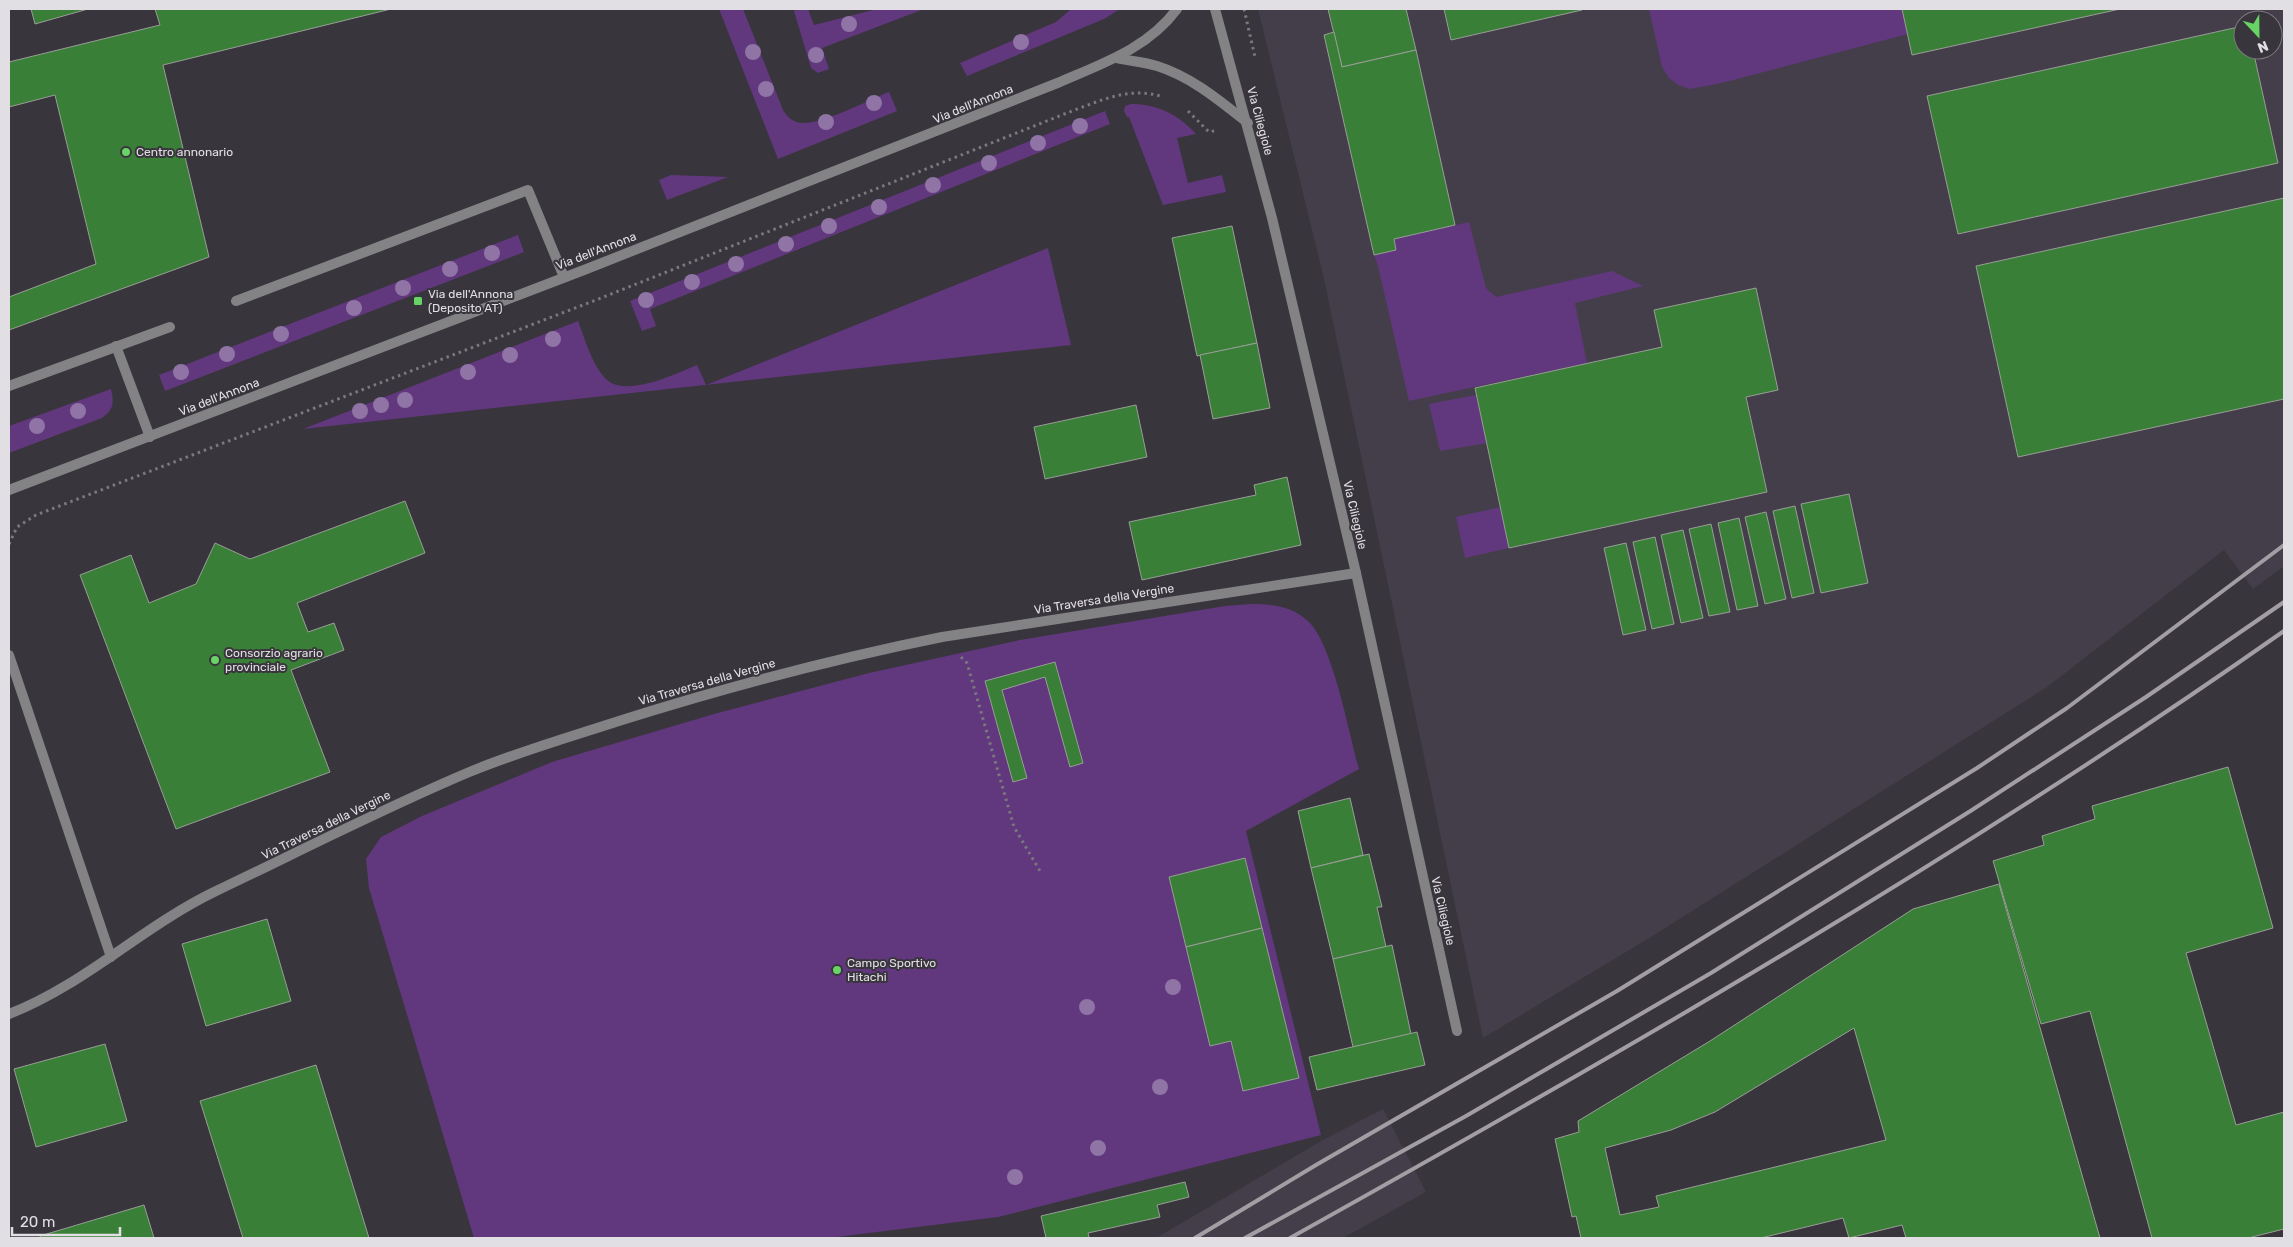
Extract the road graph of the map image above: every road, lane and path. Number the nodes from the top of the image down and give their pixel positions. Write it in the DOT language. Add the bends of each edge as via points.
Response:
graph roads {
  1 [pos="1177,9"];
  2 [pos="1215,9"];
  3 [pos="1116,58"];
  4 [pos="1167,98"];
  5 [pos="1186,108"];
  6 [pos="1248,123"];
  7 [pos="564,277"];
  8 [pos="236,301"];
  9 [pos="170,326"];
  10 [pos="116,346"];
  11 [pos="9,386"];
  12 [pos="150,437"];
  13 [pos="9,490"];
  14 [pos="9,544"];
  15 [pos="1356,573"];
  16 [pos="942,637"];
  17 [pos="9,655"];
  18 [pos="1040,871"];
  19 [pos="111,957"];
  20 [pos="9,1014"];
  21 [pos="1457,1031"];
  1 -- 3 [label="street, Via dell'Annona" via="1153,36"];
  2 -- 6 [label="street, Via Ciliegiole"];
  3 -- 6 [label="street" via="1156,66 1186,79 1204,88"];
  3 -- 7 [label="street, Via dell'Annona"];
  4 -- 14 [label="path" via="1144,92 1121,94 1072,111 596,300 36,515 17,527"];
  5 -- 6 [label="path" via="1209,132"];
  6 -- 15 [label="street, Via Ciliegiole"];
  7 -- 8 [label="street" via="528,190"];
  7 -- 12 [label="street, Via dell'Annona"];
  9 -- 10 [label="street"];
  10 -- 11 [label="street"];
  10 -- 12 [label="street"];
  12 -- 13 [label="street, Via dell'Annona"];
  15 -- 16 [label="street, Via Traversa della Vergine"];
  15 -- 21 [label="street, Via Ciliegiole"];
  16 -- 18 [label="path" via="967,663 1014,827"];
  16 -- 19 [label="street, Via Traversa della Vergine" via="714,691 555,741 470,772 210,894"];
  17 -- 19 [label="street"];
  19 -- 20 [label="street, Via Traversa della Vergine" via="67,986"];
}
